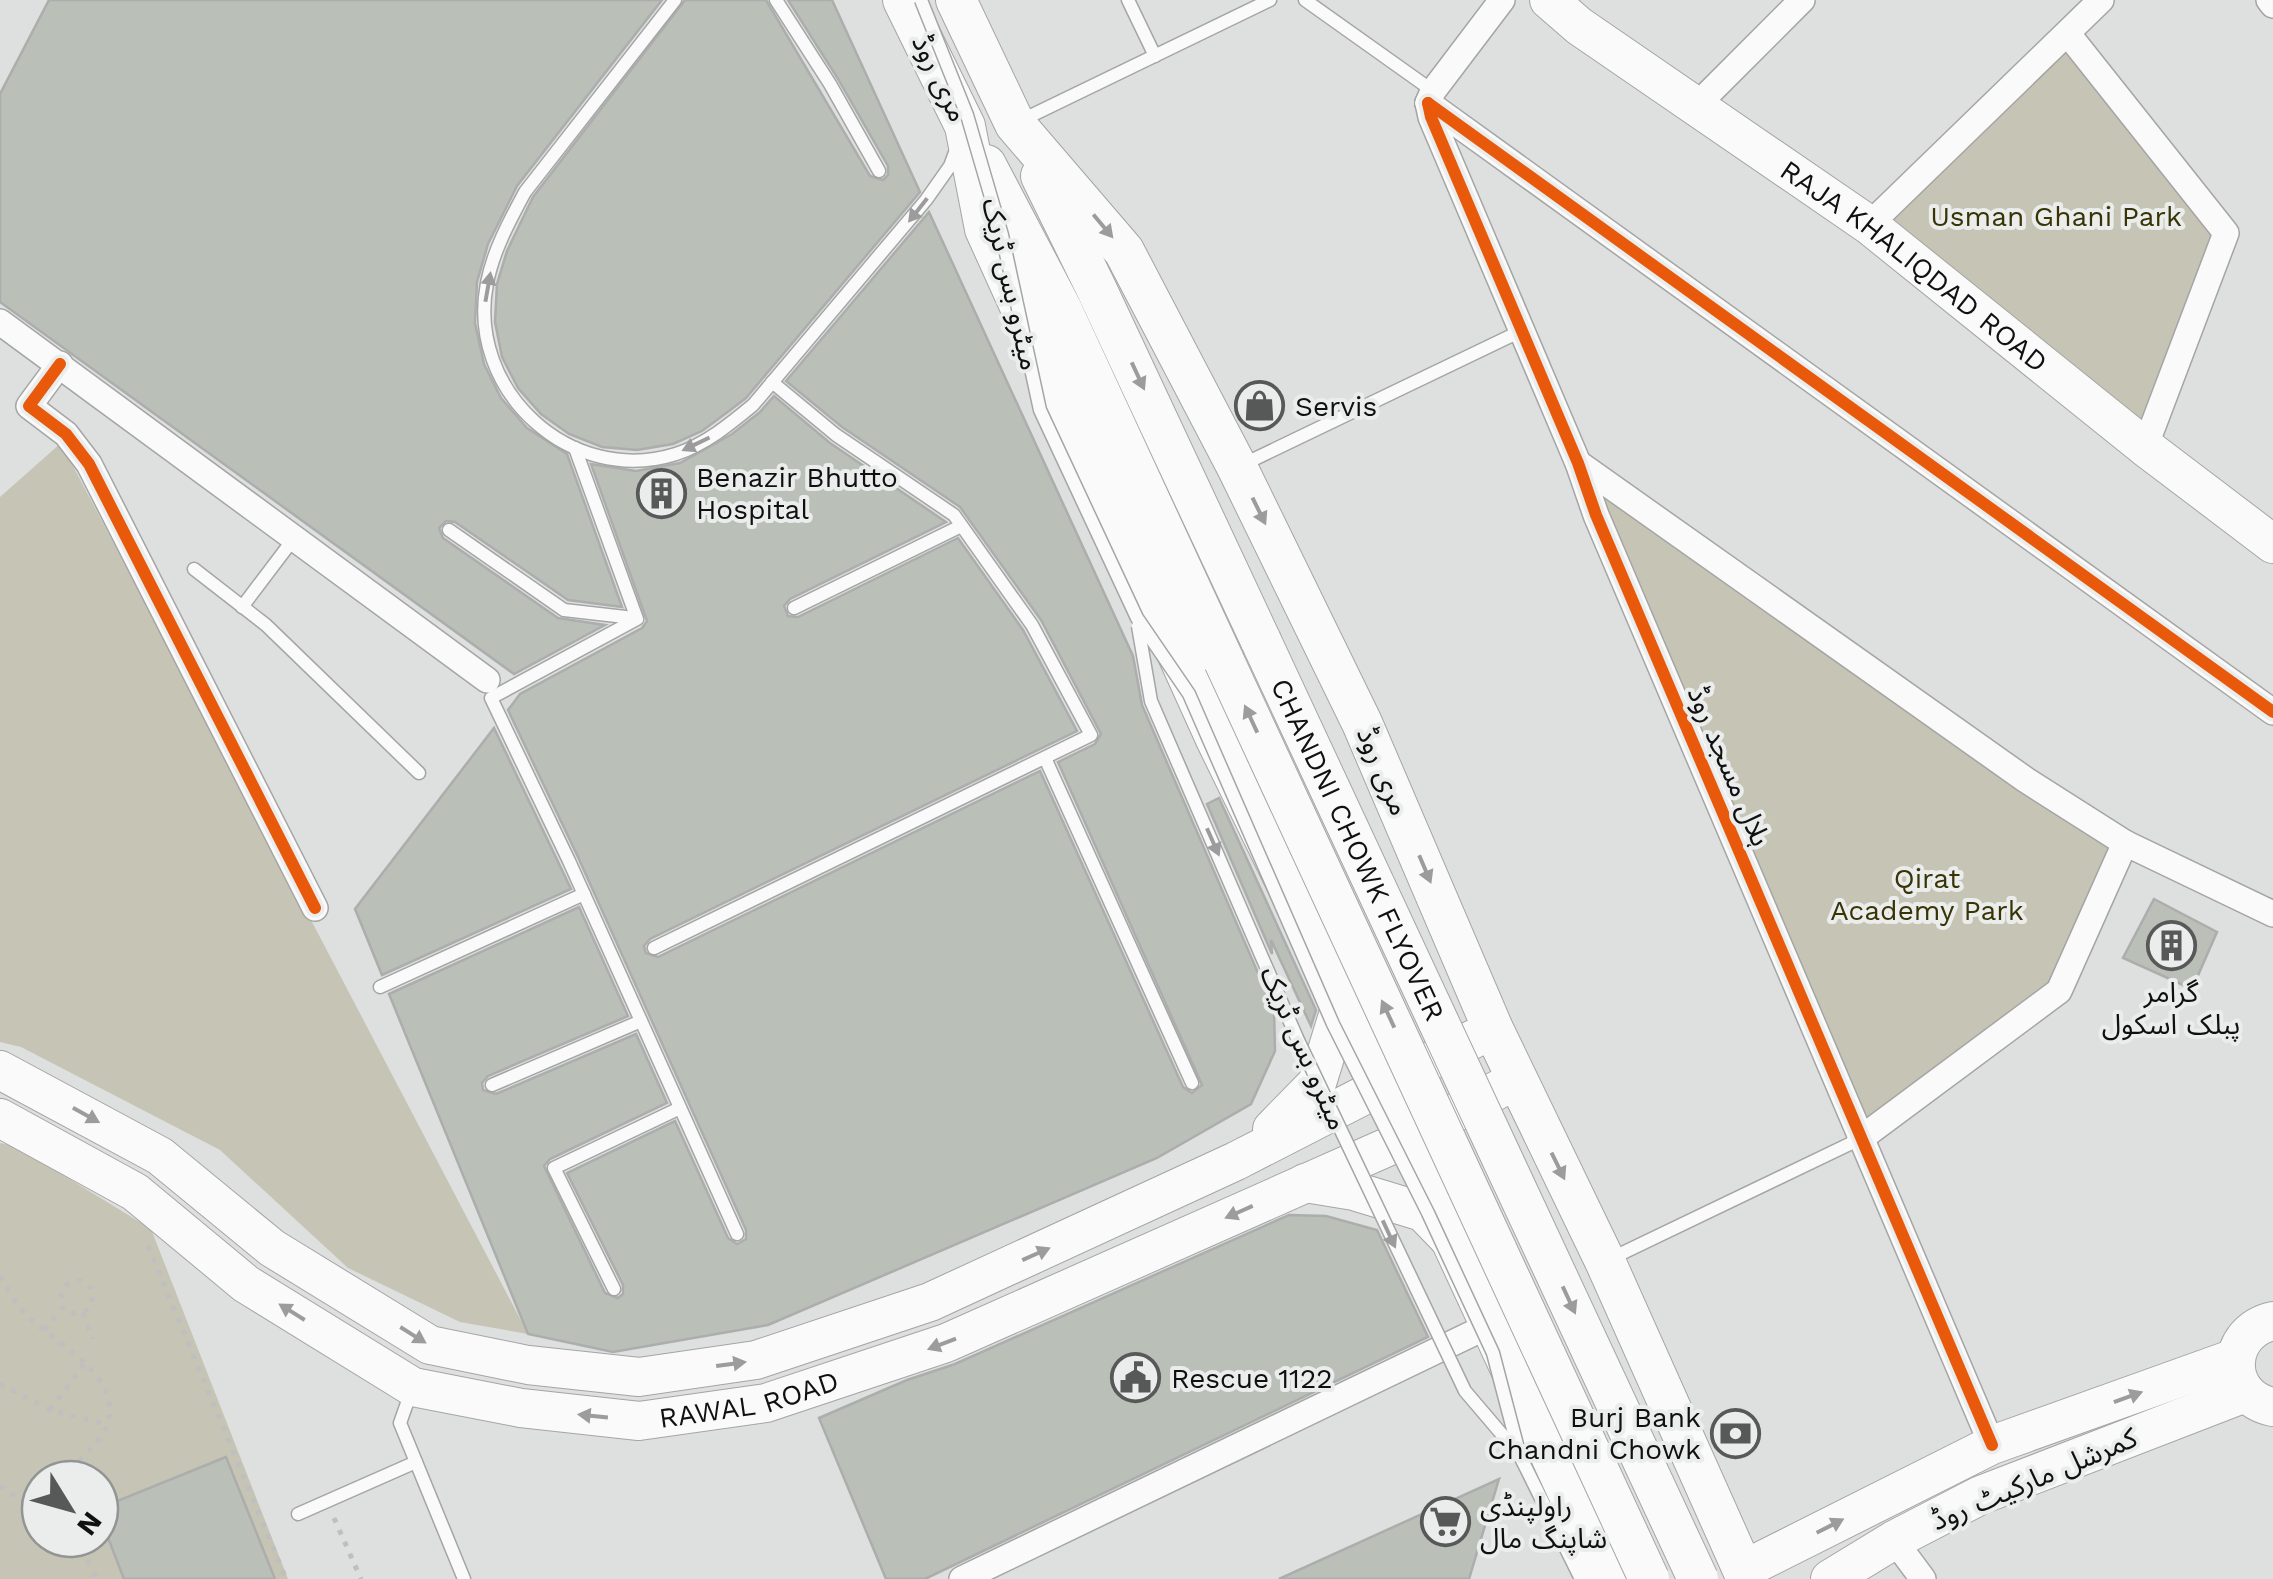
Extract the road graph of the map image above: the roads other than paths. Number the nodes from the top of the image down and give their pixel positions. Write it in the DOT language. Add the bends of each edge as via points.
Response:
graph roads {
  1 [pos="674,0"];
  2 [pos="776,0"];
  3 [pos="903,0"];
  4 [pos="922,0"];
  5 [pos="956,0"];
  6 [pos="1128,0"];
  7 [pos="1270,0"];
  8 [pos="1305,0"];
  9 [pos="1502,0"];
  10 [pos="1550,0"];
  11 [pos="1802,0"];
  12 [pos="2101,0"];
  13 [pos="2068,34"];
  14 [pos="1154,56"];
  15 [pos="1430,97"];
  16 [pos="1697,105"];
  17 [pos="1014,124"];
  18 [pos="965,126"];
  19 [pos="879,171"];
  20 [pos="1869,225"];
  21 [pos="0,322"];
  22 [pos="1521,331"];
  23 [pos="60,364"];
  24 [pos="772,382"];
  25 [pos="2145,446"];
  26 [pos="575,448"];
  27 [pos="1578,463"];
  28 [pos="1238,466"];
  29 [pos="961,526"];
  30 [pos="449,530"];
  31 [pos="295,538"];
  32 [pos="2273,544"];
  33 [pos="194,569"];
  34 [pos="242,607"];
  35 [pos="794,608"];
  36 [pos="637,618"];
  37 [pos="1137,618"];
  38 [pos="488,680"];
  39 [pos="2273,712"];
  40 [pos="1045,758"];
  41 [pos="419,773"];
  42 [pos="2125,843"];
  43 [pos="584,894"];
  44 [pos="315,908"];
  45 [pos="2273,914"];
  46 [pos="654,948"];
  47 [pos="380,988"];
  48 [pos="1343,999"];
  49 [pos="642,1021"];
  50 [pos="1493,1029"];
  51 [pos="0,1070"];
  52 [pos="1516,1080"];
  53 [pos="1192,1083"];
  54 [pos="1384,1083"];
  55 [pos="492,1085"];
  56 [pos="680,1108"];
  57 [pos="0,1118"];
  58 [pos="1410,1137"];
  59 [pos="1860,1138"];
  60 [pos="1236,1161"];
  61 [pos="1304,1183"];
  62 [pos="737,1234"];
  63 [pos="1452,1242"];
  64 [pos="1605,1261"];
  65 [pos="614,1289"];
  66 [pos="2269,1314"];
  67 [pos="1490,1325"];
  68 [pos="413,1386"];
  69 [pos="2251,1386"];
  70 [pos="1992,1445"];
  71 [pos="1520,1456"];
  72 [pos="416,1462"];
  73 [pos="298,1514"];
  74 [pos="1894,1540"];
  75 [pos="1739,1576"];
  76 [pos="464,1579"];
  77 [pos="962,1579"];
  78 [pos="1581,1579"];
  79 [pos="1608,1579"];
  80 [pos="1650,1579"];
  81 [pos="1698,1579"];
  82 [pos="1830,1579"];
  83 [pos="1923,1579"];
  26 -- 1 [label="lane, one-way" via="532,422 502,383 486,336 487,284 525,192"];
  2 -- 19 [label="lane"];
  3 -- 18 [label="main road, مری روڈ"];
  4 -- 37 [label="lane, میٹرو بس ٹریک, bridge" via="1002,235 1040,410"];
  5 -- 17 [label="main road, مری روڈ"];
  6 -- 14 [label="lane"];
  7 -- 14 [label="lane"];
  8 -- 15 [label="lane"];
  9 -- 15 [label="street"];
  10 -- 16 [label="main road, RAJA KHALIQDAD ROAD"];
  11 -- 16 [label="street"];
  12 -- 13 [label="street"];
  13 -- 20 [label="street"];
  13 -- 25 [label="street" via="2226,233"];
  14 -- 17 [label="lane"];
  15 -- 22 [label="street, ہلال مسجد روڈ" via="1431,117"];
  15 -- 39 [label="street"];
  16 -- 20 [label="main road, RAJA KHALIQDAD ROAD"];
  17 -- 28 [label="main road, مری روڈ, one-way" via="1124,251"];
  17 -- 81 [label="main road, CHANDNI CHOWK FLYOVER, one-way, bridge"];
  18 -- 24 [label="lane, one-way" via="950,166 926,200"];
  18 -- 48 [label="main road, مری روڈ" via="985,229 1216,739"];
  80 -- 18 [label="main road, CHANDNI CHOWK FLYOVER, one-way, bridge" via="1061,308"];
  20 -- 25 [label="main road, RAJA KHALIQDAD ROAD"];
  21 -- 23 [label="street"];
  22 -- 27 [label="street, ہلال مسجد روڈ"];
  22 -- 28 [label="lane"];
  23 -- 31 [label="street"];
  23 -- 44 [label="street" via="29,406 66,434 89,464"];
  24 -- 26 [label="lane, one-way" via="733,422 675,454 634,460"];
  24 -- 29 [label="lane"];
  25 -- 32 [label="main road, RAJA KHALIQDAD ROAD"];
  26 -- 36 [label="lane"];
  27 -- 42 [label="street"];
  27 -- 59 [label="street, ہلال مسجد روڈ"];
  28 -- 50 [label="main road, مری روڈ, one-way" via="1362,723"];
  29 -- 35 [label="lane"];
  29 -- 40 [label="lane" via="1032,626 1091,735"];
  30 -- 36 [label="lane" via="564,610"];
  31 -- 34 [label="lane"];
  31 -- 38 [label="street"];
  33 -- 34 [label="lane"];
  34 -- 41 [label="lane"];
  36 -- 43 [label="lane" via="491,698"];
  37 -- 71 [label="lane, میٹرو بس ٹریک, bridge" via="1189,694 1332,1024 1492,1353"];
  37 -- 71 [label="lane, میٹرو بس ٹریک, one-way, bridge" via="1151,701 1297,1038 1465,1391"];
  40 -- 46 [label="lane"];
  40 -- 53 [label="lane"];
  42 -- 45 [label="street"];
  42 -- 59 [label="street" via="2059,990"];
  43 -- 47 [label="lane"];
  43 -- 49 [label="lane"];
  48 -- 54 [label="main road, مری روڈ"];
  48 -- 60 [label="main road" via="1317,1083"];
  49 -- 55 [label="lane"];
  49 -- 56 [label="lane"];
  50 -- 52 [label="main road, مری روڈ"];
  50 -- 54 [label="main road, RAWAL ROAD"];
  51 -- 60 [label="main road, RAWAL ROAD, one-way" via="160,1156 272,1248 430,1345 639,1377 756,1360 930,1302"];
  52 -- 58 [label="main road, RAWAL ROAD"];
  52 -- 64 [label="main road, مری روڈ, one-way"];
  54 -- 58 [label="main road, مری روڈ"];
  54 -- 60 [label="main road, RAWAL ROAD"];
  56 -- 62 [label="lane"];
  56 -- 65 [label="lane" via="554,1168"];
  68 -- 57 [label="main road, RAWAL ROAD, one-way" via="246,1284 135,1192"];
  58 -- 61 [label="main road, RAWAL ROAD"];
  58 -- 63 [label="main road, مری روڈ"];
  59 -- 64 [label="lane"];
  59 -- 70 [label="street, ہلال مسجد روڈ"];
  61 -- 63 [label="main road" via="1354,1190 1423,1212"];
  61 -- 68 [label="main road, RAWAL ROAD, one-way" via="946,1343 766,1403 639,1421 521,1408"];
  63 -- 67 [label="main road, مری روڈ"];
  64 -- 75 [label="main road, مری روڈ"];
  66 -- 69 [label="main road" via="2239,1344"];
  67 -- 77 [label="street"];
  67 -- 79 [label="main road, مری روڈ"];
  68 -- 72 [label="lane" via="400,1423"];
  70 -- 69 [label="main road, کمرشل مارکیٹ روڈ, one-way"];
  69 -- 74 [label="main road, کمرشل مارکیٹ روڈ" via="1982,1496"];
  75 -- 70 [label="main road, کمرشل مارکیٹ روڈ, one-way"];
  71 -- 78 [label="lane, میٹرو بس ٹریک"];
  72 -- 73 [label="lane"];
  72 -- 76 [label="lane"];
  74 -- 82 [label="main road, کمرشل مارکیٹ روڈ"];
  74 -- 83 [label="street"];
}
